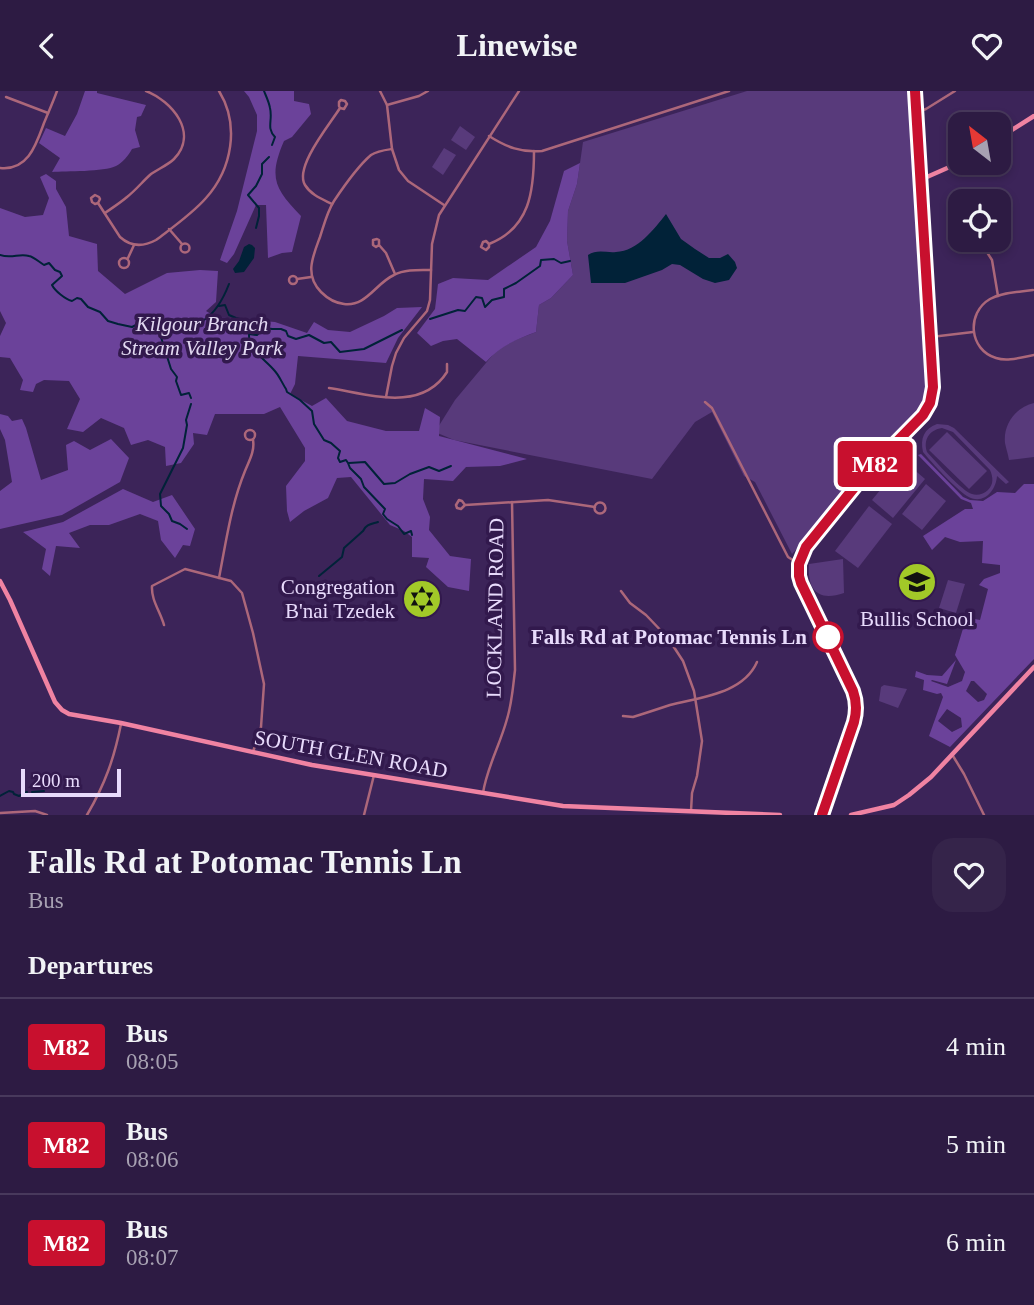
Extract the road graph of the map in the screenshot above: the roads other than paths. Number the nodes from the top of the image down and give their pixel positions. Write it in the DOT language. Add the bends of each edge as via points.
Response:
graph roads {
  1 [pos="57,91"];
  2 [pos="146,91"];
  3 [pos="219,91"];
  4 [pos="380,91"];
  5 [pos="428,91"];
  6 [pos="519,91"];
  7 [pos="729,91"];
  8 [pos="915,91"];
  9 [pos="955,91"];
  10 [pos="6,97"];
  11 [pos="387,105"];
  12 [pos="340,108"];
  13 [pos="48,113"];
  14 [pos="916,113"];
  15 [pos="1034,116"];
  16 [pos="1012,130"];
  17 [pos="489,136"];
  18 [pos="392,149"];
  19 [pos="534,151"];
  20 [pos="0,168"];
  21 [pos="948,168"];
  22 [pos="920,180"];
  23 [pos="98,203"];
  24 [pos="332,204"];
  25 [pos="444,205"];
  26 [pos="105,213"];
  27 [pos="169,229"];
  28 [pos="182,244"];
  29 [pos="489,244"];
  30 [pos="134,245"];
  31 [pos="379,245"];
  32 [pos="987,252"];
  33 [pos="127,259"];
  34 [pos="431,270"];
  35 [pos="395,274"];
  36 [pos="311,277"];
  37 [pos="297,279"];
  38 [pos="1034,290"];
  39 [pos="998,296"];
  40 [pos="973,332"];
  41 [pos="931,337"];
  42 [pos="1034,355"];
  43 [pos="447,364"];
  44 [pos="329,388"];
  45 [pos="386,397"];
  46 [pos="705,402"];
  47 [pos="253,440"];
  48 [pos="512,502"];
  49 [pos="465,505"];
  50 [pos="594,507"];
  51 [pos="799,564"];
  52 [pos="219,578"];
  53 [pos="0,581"];
  54 [pos="621,591"];
  55 [pos="164,625"];
  56 [pos="757,662"];
  57 [pos="1034,667"];
  58 [pos="696,699"];
  59 [pos="623,716"];
  60 [pos="121,723"];
  61 [pos="253,752"];
  62 [pos="952,754"];
  63 [pos="374,775"];
  64 [pos="483,793"];
  65 [pos="691,811"];
  66 [pos="0,813"];
  67 [pos="47,815"];
  68 [pos="87,815"];
  69 [pos="364,815"];
  70 [pos="780,815"];
  71 [pos="822,815"];
  72 [pos="851,815"];
  73 [pos="984,815"];
  1 -- 13 [label="street"];
  2 -- 26 [label="street" via="162,99 180,118 183,143 173,160"];
  3 -- 27 [label="street" via="230,118 227,161 207,198"];
  4 -- 11 [label="street"];
  5 -- 11 [label="street"];
  6 -- 17 [label="street"];
  7 -- 19 [label="street"];
  8 -- 14 [label="main road"];
  9 -- 14 [label="street"];
  10 -- 13 [label="street"];
  11 -- 18 [label="street"];
  12 -- 24 [label="street" via="303,167 302,176 313,194"];
  13 -- 20 [label="street" via="28,158 18,166"];
  14 -- 22 [label="main road"];
  15 -- 16 [label="main road"];
  17 -- 19 [label="street" via="510,148"];
  17 -- 25 [label="street"];
  18 -- 24 [label="street" via="371,155"];
  18 -- 25 [label="street" via="408,181"];
  19 -- 29 [label="street" via="533,186 522,218 508,234"];
  21 -- 22 [label="main road"];
  22 -- 41 [label="main road"];
  23 -- 26 [label="street"];
  24 -- 36 [label="street" via="311,264"];
  25 -- 34 [label="street" via="433,232"];
  26 -- 30 [label="street" via="120,237"];
  27 -- 28 [label="street"];
  27 -- 30 [label="street" via="148,245"];
  30 -- 33 [label="street"];
  31 -- 35 [label="street"];
  32 -- 39 [label="street"];
  34 -- 35 [label="street"];
  34 -- 45 [label="street" via="427,311 396,353"];
  35 -- 36 [label="street" via="364,300 351,304 324,295"];
  36 -- 37 [label="street"];
  38 -- 39 [label="street"];
  39 -- 40 [label="street" via="977,311"];
  40 -- 41 [label="street"];
  40 -- 42 [label="street" via="980,347 995,358"];
  41 -- 51 [label="main road" via="933,387 927,409 852,489 806,547"];
  43 -- 45 [label="street" via="444,377 426,392 408,398"];
  44 -- 45 [label="street"];
  46 -- 51 [label="street" via="788,557"];
  47 -- 52 [label="street" via="234,502"];
  48 -- 49 [label="street, LOCKLAND ROAD"];
  48 -- 50 [label="street, LOCKLAND ROAD" via="548,500"];
  48 -- 64 [label="street, LOCKLAND ROAD" via="513,687"];
  51 -- 71 [label="main road" via="801,583 856,700 854,722"];
  52 -- 55 [label="street" via="185,569 152,586 152,598"];
  52 -- 61 [label="street" via="242,593 264,684 261,727"];
  53 -- 60 [label="main road, SOUTH GLEN ROAD" via="58,706 69,714"];
  54 -- 58 [label="street" via="676,649"];
  56 -- 58 [label="street" via="735,686"];
  57 -- 62 [label="main road"];
  58 -- 59 [label="street"];
  58 -- 65 [label="street" via="702,741"];
  60 -- 61 [label="main road, SOUTH GLEN ROAD"];
  60 -- 68 [label="street" via="107,778"];
  61 -- 63 [label="main road, SOUTH GLEN ROAD"];
  62 -- 72 [label="main road" via="894,805"];
  62 -- 73 [label="street"];
  63 -- 64 [label="main road, SOUTH GLEN ROAD"];
  63 -- 69 [label="street"];
  64 -- 65 [label="main road, SOUTH GLEN ROAD" via="563,806"];
  65 -- 70 [label="main road, SOUTH GLEN ROAD"];
  66 -- 67 [label="street"];
}
